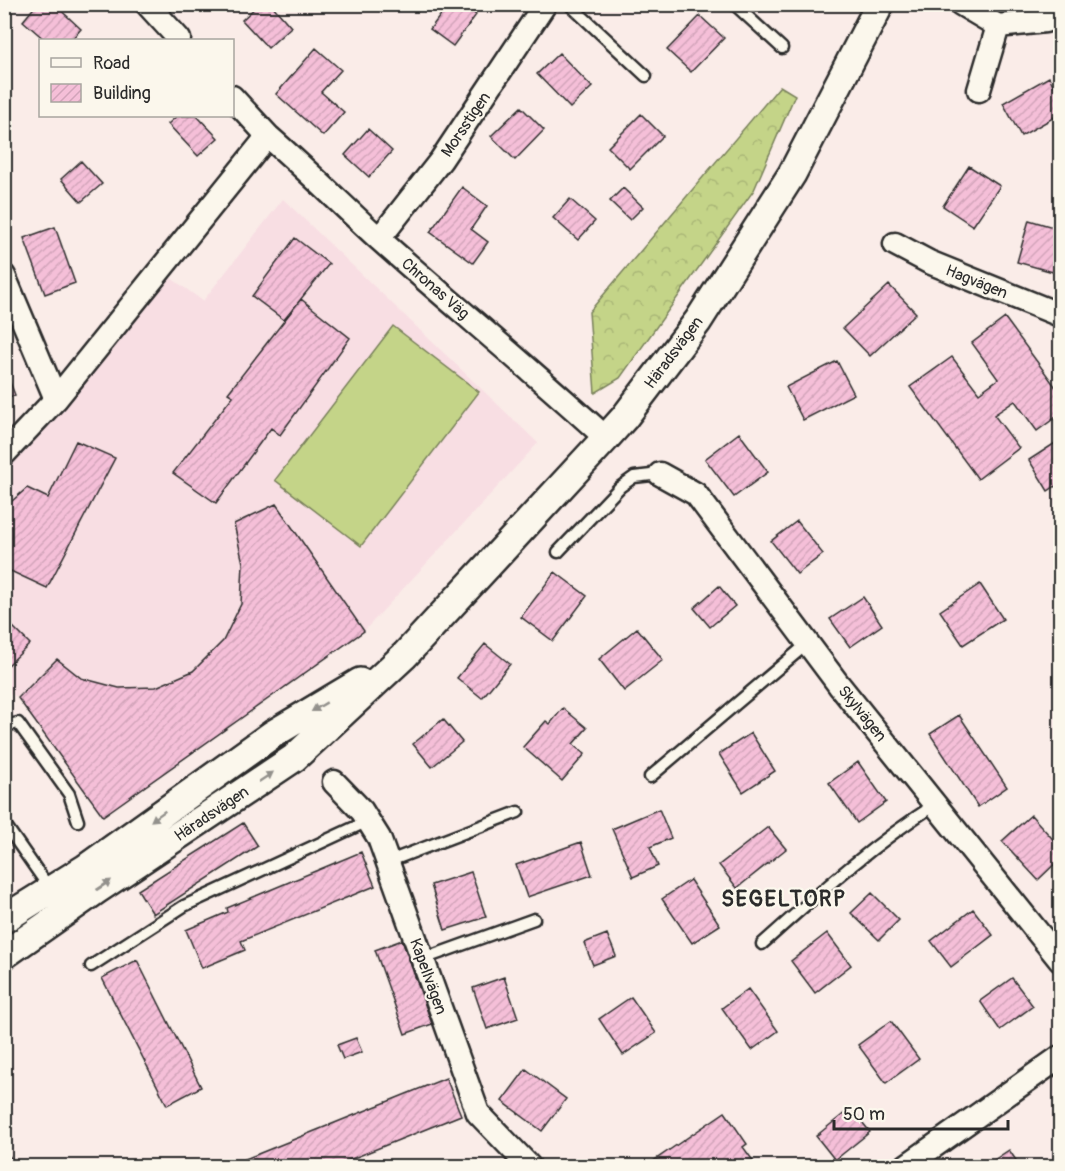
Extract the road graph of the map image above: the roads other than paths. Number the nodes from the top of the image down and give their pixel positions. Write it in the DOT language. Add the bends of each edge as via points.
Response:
graph roads {
  1 [pos="147,4"];
  2 [pos="545,4"];
  3 [pos="569,4"];
  4 [pos="734,4"];
  5 [pos="880,4"];
  6 [pos="961,4"];
  7 [pos="1060,13"];
  8 [pos="998,26"];
  9 [pos="179,39"];
  10 [pos="782,48"];
  11 [pos="646,76"];
  12 [pos="979,90"];
  13 [pos="234,99"];
  14 [pos="268,136"];
  15 [pos="379,239"];
  16 [pos="896,243"];
  17 [pos="4,276"];
  18 [pos="1060,315"];
  19 [pos="56,399"];
  20 [pos="606,438"];
  21 [pos="4,454"];
  22 [pos="660,474"];
  23 [pos="558,552"];
  24 [pos="808,643"];
  25 [pos="4,726"];
  26 [pos="650,777"];
  27 [pos="334,782"];
  28 [pos="936,804"];
  29 [pos="518,812"];
  30 [pos="78,821"];
  31 [pos="368,821"];
  32 [pos="6,829"];
  33 [pos="387,862"];
  34 [pos="58,901"];
  35 [pos="534,919"];
  36 [pos="4,920"];
  37 [pos="762,944"];
  38 [pos="4,955"];
  39 [pos="423,959"];
  40 [pos="1060,960"];
  41 [pos="91,966"];
  42 [pos="1060,1057"];
  43 [pos="529,1167"];
  44 [pos="906,1167"];
  1 -- 9 [label="street"];
  2 -- 15 [label="street, Morsstigen" via="441,160"];
  3 -- 11 [label="lane"];
  4 -- 10 [label="lane"];
  5 -- 20 [label="street, Häradsvägen" via="792,174 698,321"];
  6 -- 8 [label="street"];
  7 -- 8 [label="street" via="1045,21"];
  8 -- 12 [label="street"];
  13 -- 14 [label="street, Chronas Väg"];
  14 -- 15 [label="street, Chronas Väg"];
  14 -- 19 [label="street"];
  15 -- 20 [label="street, Chronas Väg"];
  16 -- 18 [label="street, Hagvägen" via="929,262"];
  17 -- 19 [label="street"];
  19 -- 21 [label="street"];
  20 -- 34 [label="street, Häradsvägen" via="405,655 294,758"];
  22 -- 23 [label="lane" via="634,477 620,487"];
  22 -- 24 [label="street, Skylvägen" via="696,494"];
  24 -- 26 [label="lane"];
  24 -- 28 [label="street, Skylvägen"];
  25 -- 30 [label="lane" via="18,723 69,794"];
  27 -- 31 [label="street, Kapellvägen"];
  28 -- 37 [label="lane" via="902,826"];
  28 -- 40 [label="street, Skylvägen"];
  29 -- 33 [label="lane"];
  31 -- 33 [label="street, Kapellvägen"];
  31 -- 41 [label="lane" via="184,906"];
  32 -- 34 [label="lane"];
  33 -- 39 [label="street, Kapellvägen"];
  34 -- 36 [label="street, Häradsvägen"];
  34 -- 38 [label="street, Häradsvägen"];
  35 -- 39 [label="lane"];
  39 -- 43 [label="street, Kapellvägen" via="478,1113"];
  42 -- 44 [label="street"];
}
